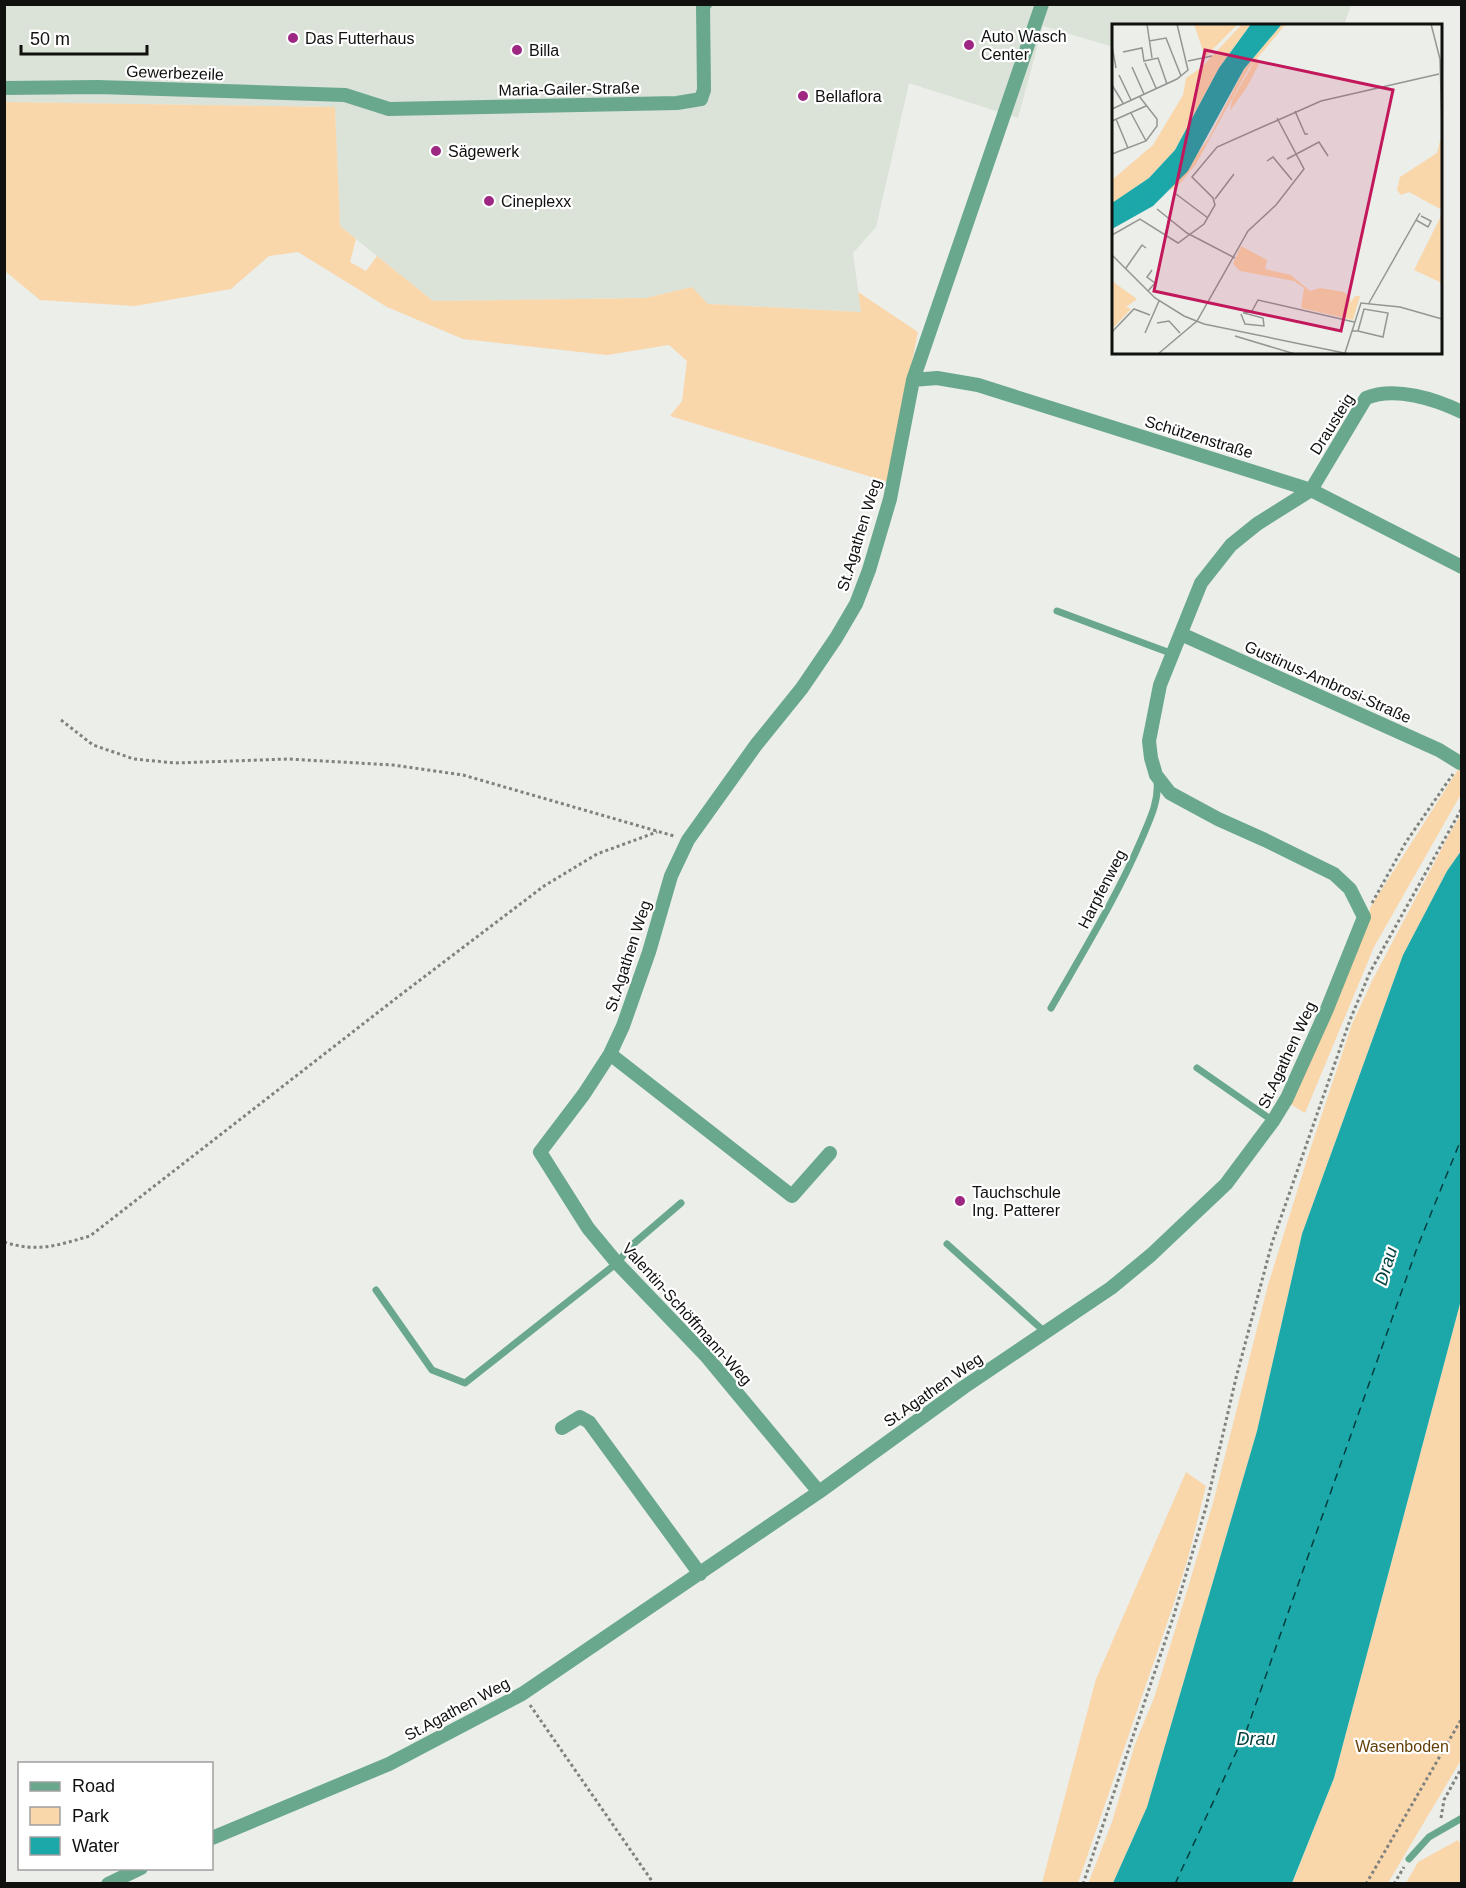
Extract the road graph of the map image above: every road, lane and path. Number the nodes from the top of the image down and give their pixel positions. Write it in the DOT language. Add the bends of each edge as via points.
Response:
graph roads {
  1 [pos="705,4"];
  2 [pos="1042,4"];
  3 [pos="4,88"];
  4 [pos="345,95"];
  5 [pos="913,380"];
  6 [pos="1461,412"];
  7 [pos="1311,490"];
  8 [pos="1461,567"];
  9 [pos="1057,612"];
  10 [pos="1181,634"];
  11 [pos="1173,654"];
  12 [pos="61,720"];
  13 [pos="1460,764"];
  14 [pos="1156,776"];
  15 [pos="1461,808"];
  16 [pos="657,832"];
  17 [pos="688,840"];
  18 [pos="1364,917"];
  19 [pos="1051,1008"];
  20 [pos="610,1054"];
  21 [pos="1197,1068"];
  22 [pos="1274,1121"];
  23 [pos="540,1152"];
  24 [pos="830,1153"];
  25 [pos="681,1203"];
  26 [pos="4,1242"];
  27 [pos="947,1244"];
  28 [pos="617,1263"];
  29 [pos="376,1290"];
  30 [pos="1046,1333"];
  31 [pos="562,1428"];
  32 [pos="819,1492"];
  33 [pos="700,1574"];
  34 [pos="522,1694"];
  35 [pos="1461,1718"];
  36 [pos="1461,1767"];
  37 [pos="1461,1818"];
  38 [pos="1439,1831"];
  39 [pos="213,1838"];
  40 [pos="1409,1859"];
  41 [pos="139,1870"];
  42 [pos="108,1884"];
  43 [pos="654,1884"];
  44 [pos="1083,1884"];
  45 [pos="1366,1884"];
  46 [pos="1394,1884"];
  1 -- 4 [label="street, Maria-Gailer-Straße" via="701,99 677,104 388,109"];
  2 -- 5 [label="street, St.Agathen Weg"];
  3 -- 4 [label="street, Gewerbezeile"];
  5 -- 7 [label="street, Schützenstraße" via="937,378 978,385"];
  5 -- 17 [label="street, St.Agathen Weg" via="890,499 856,604 802,688"];
  6 -- 7 [label="street, Drausteig" via="1406,394 1366,398"];
  7 -- 8 [label="street, Schützenstraße"];
  7 -- 10 [label="street" via="1230,545 1202,583"];
  9 -- 11 [label="lane"];
  10 -- 11 [label="street"];
  10 -- 13 [label="street, Gustinus-Ambrosi-Straße" via="1439,750"];
  11 -- 14 [label="street" via="1160,685 1149,741"];
  12 -- 16 [label="path" via="93,745 134,759 175,763 288,759 393,765 463,775"];
  13 -- 18 [label="path" via="1406,842"];
  14 -- 18 [label="street" via="1170,793 1190,805 1334,874 1350,889"];
  14 -- 19 [label="lane, Harpfenweg" via="1158,794 1128,871"];
  15 -- 44 [label="path" via="1370,972 1350,1020 1272,1243 1206,1507 1174,1615"];
  16 -- 17 [label="path"];
  16 -- 26 [label="path" via="597,854 544,886 90,1236 49,1248 22,1248"];
  17 -- 20 [label="street, St.Agathen Weg" via="671,876 649,952"];
  18 -- 22 [label="street, St.Agathen Weg" via="1327,1009"];
  20 -- 23 [label="street, St.Agathen Weg"];
  20 -- 24 [label="street" via="792,1196"];
  21 -- 22 [label="lane"];
  22 -- 30 [label="street, St.Agathen Weg" via="1226,1184 1151,1255"];
  23 -- 28 [label="street, Valentin-Schöffmann-Weg" via="588,1227"];
  25 -- 28 [label="lane"];
  27 -- 30 [label="lane"];
  28 -- 29 [label="lane" via="465,1383 432,1370"];
  28 -- 32 [label="street, Valentin-Schöffmann-Weg" via="707,1357"];
  30 -- 32 [label="street, St.Agathen Weg"];
  31 -- 33 [label="street" via="580,1417 589,1422"];
  32 -- 33 [label="street, St.Agathen Weg"];
  33 -- 34 [label="street, St.Agathen Weg"];
  34 -- 39 [label="street, St.Agathen Weg" via="389,1764"];
  34 -- 43 [label="path"];
  35 -- 45 [label="path"];
  36 -- 38 [label="path" via="1444,1800"];
  37 -- 38 [label="lane"];
  38 -- 40 [label="lane"];
  40 -- 46 [label="path"];
  41 -- 42 [label="street"];
}
